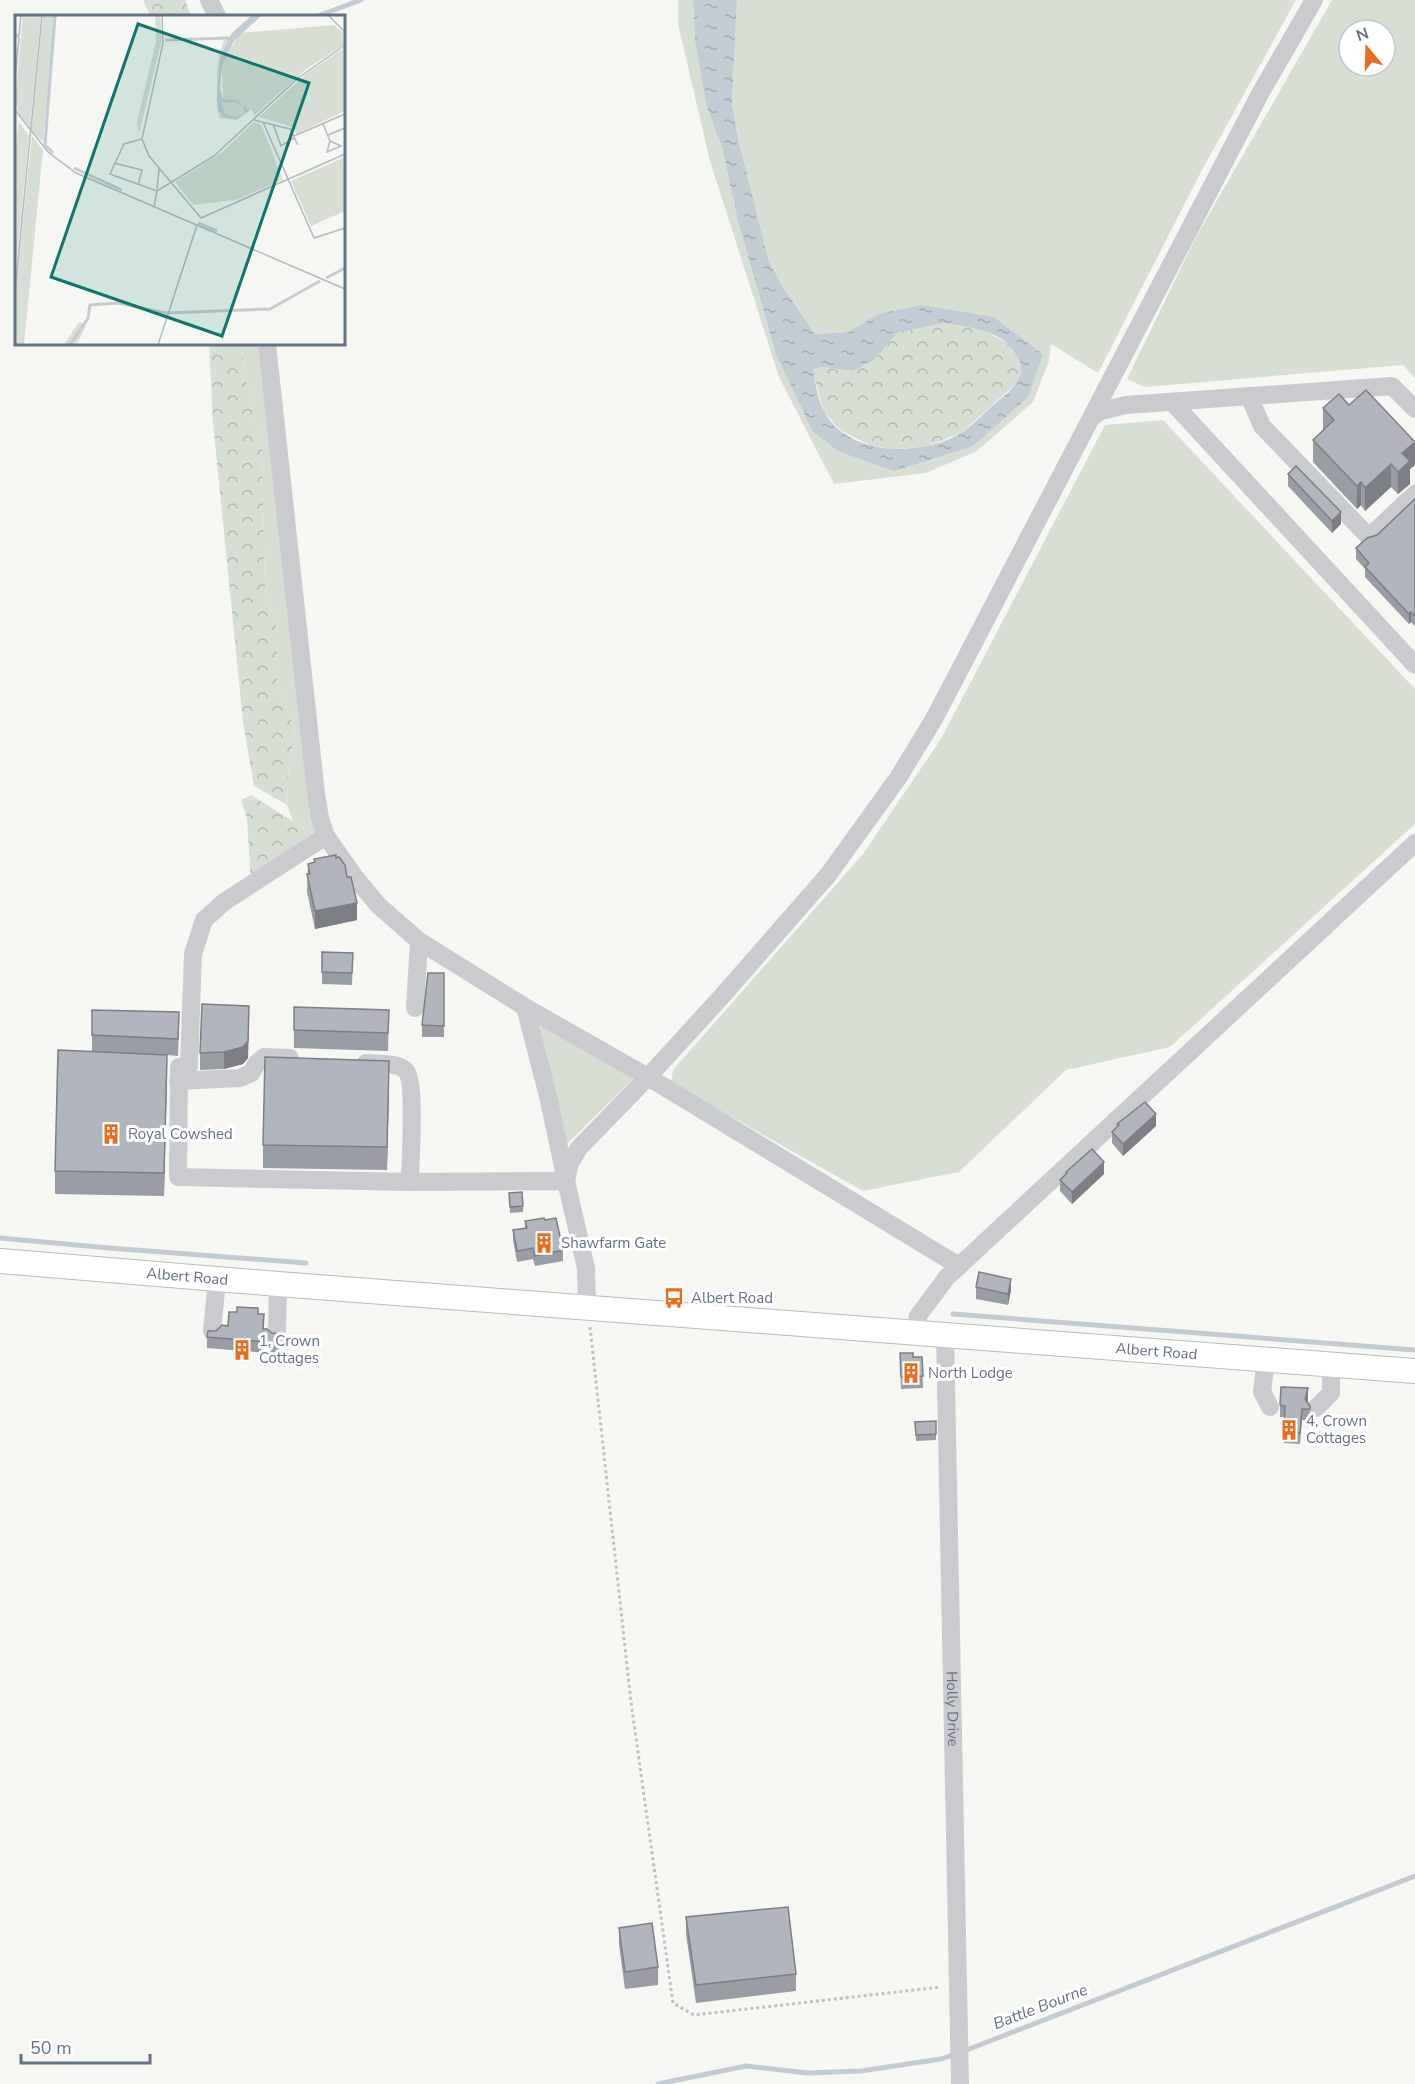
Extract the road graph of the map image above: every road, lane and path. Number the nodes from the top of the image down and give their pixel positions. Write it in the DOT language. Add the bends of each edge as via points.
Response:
graph roads {
  1 [pos="209,0"];
  2 [pos="1314,0"];
  3 [pos="216,15"];
  4 [pos="267,345"];
  5 [pos="1249,396"];
  6 [pos="1172,402"];
  7 [pos="1415,409"];
  8 [pos="1091,418"];
  9 [pos="1415,494"];
  10 [pos="1415,665"];
  11 [pos="326,836"];
  12 [pos="1415,843"];
  13 [pos="419,941"];
  14 [pos="525,1007"];
  15 [pos="415,1008"];
  16 [pos="309,1059"];
  17 [pos="344,1061"];
  18 [pos="159,1066"];
  19 [pos="178,1074"];
  20 [pos="648,1077"];
  21 [pos="566,1181"];
  22 [pos="410,1182"];
  23 [pos="0,1261"];
  24 [pos="959,1266"];
  25 [pos="217,1280"];
  26 [pos="278,1284"];
  27 [pos="587,1307"];
  28 [pos="212,1331"];
  29 [pos="916,1332"];
  30 [pos="277,1334"];
  31 [pos="945,1334"];
  32 [pos="1266,1360"];
  33 [pos="1331,1365"];
  34 [pos="1415,1371"];
  35 [pos="1270,1407"];
  36 [pos="1316,1408"];
  37 [pos="957,1986"];
  38 [pos="960,2084"];
  1 -- 3 [label="lane"];
  2 -- 8 [label="lane" via="1261,92"];
  4 -- 11 [label="lane" via="316,794"];
  5 -- 6 [label="lane"];
  5 -- 7 [label="lane" via="1392,386"];
  5 -- 9 [label="lane" via="1262,426 1369,537"];
  6 -- 8 [label="lane" via="1118,406"];
  6 -- 10 [label="lane"];
  8 -- 20 [label="lane" via="934,719 898,778 828,875"];
  11 -- 13 [label="lane" via="378,905"];
  11 -- 19 [label="lane" via="224,902 204,920 193,954 189,1067"];
  12 -- 24 [label="lane"];
  13 -- 14 [label="lane"];
  13 -- 15 [label="lane"];
  14 -- 20 [label="lane"];
  14 -- 21 [label="lane"];
  16 -- 19 [label="lane" via="264,1057 251,1073 240,1078"];
  17 -- 22 [label="lane" via="399,1066 408,1073"];
  18 -- 19 [label="lane"];
  19 -- 22 [label="lane" via="178,1177"];
  20 -- 21 [label="lane" via="579,1148"];
  20 -- 24 [label="lane"];
  21 -- 22 [label="lane"];
  21 -- 27 [label="lane" via="586,1268"];
  23 -- 25 [label="main road, Albert Road"];
  24 -- 29 [label="lane" via="918,1316"];
  25 -- 26 [label="main road, Albert Road"];
  25 -- 28 [label="lane"];
  26 -- 27 [label="main road, Albert Road"];
  26 -- 30 [label="lane"];
  27 -- 29 [label="main road, Albert Road"];
  27 -- 37 [label="path" via="631,1702 673,2003 694,2014"];
  29 -- 31 [label="main road, Albert Road"];
  31 -- 32 [label="main road, Albert Road"];
  31 -- 37 [label="lane, Holly Drive"];
  32 -- 33 [label="main road, Albert Road"];
  32 -- 35 [label="lane" via="1262,1392"];
  33 -- 34 [label="main road, Albert Road"];
  33 -- 36 [label="lane" via="1331,1393"];
  37 -- 38 [label="lane, Holly Drive"];
}
